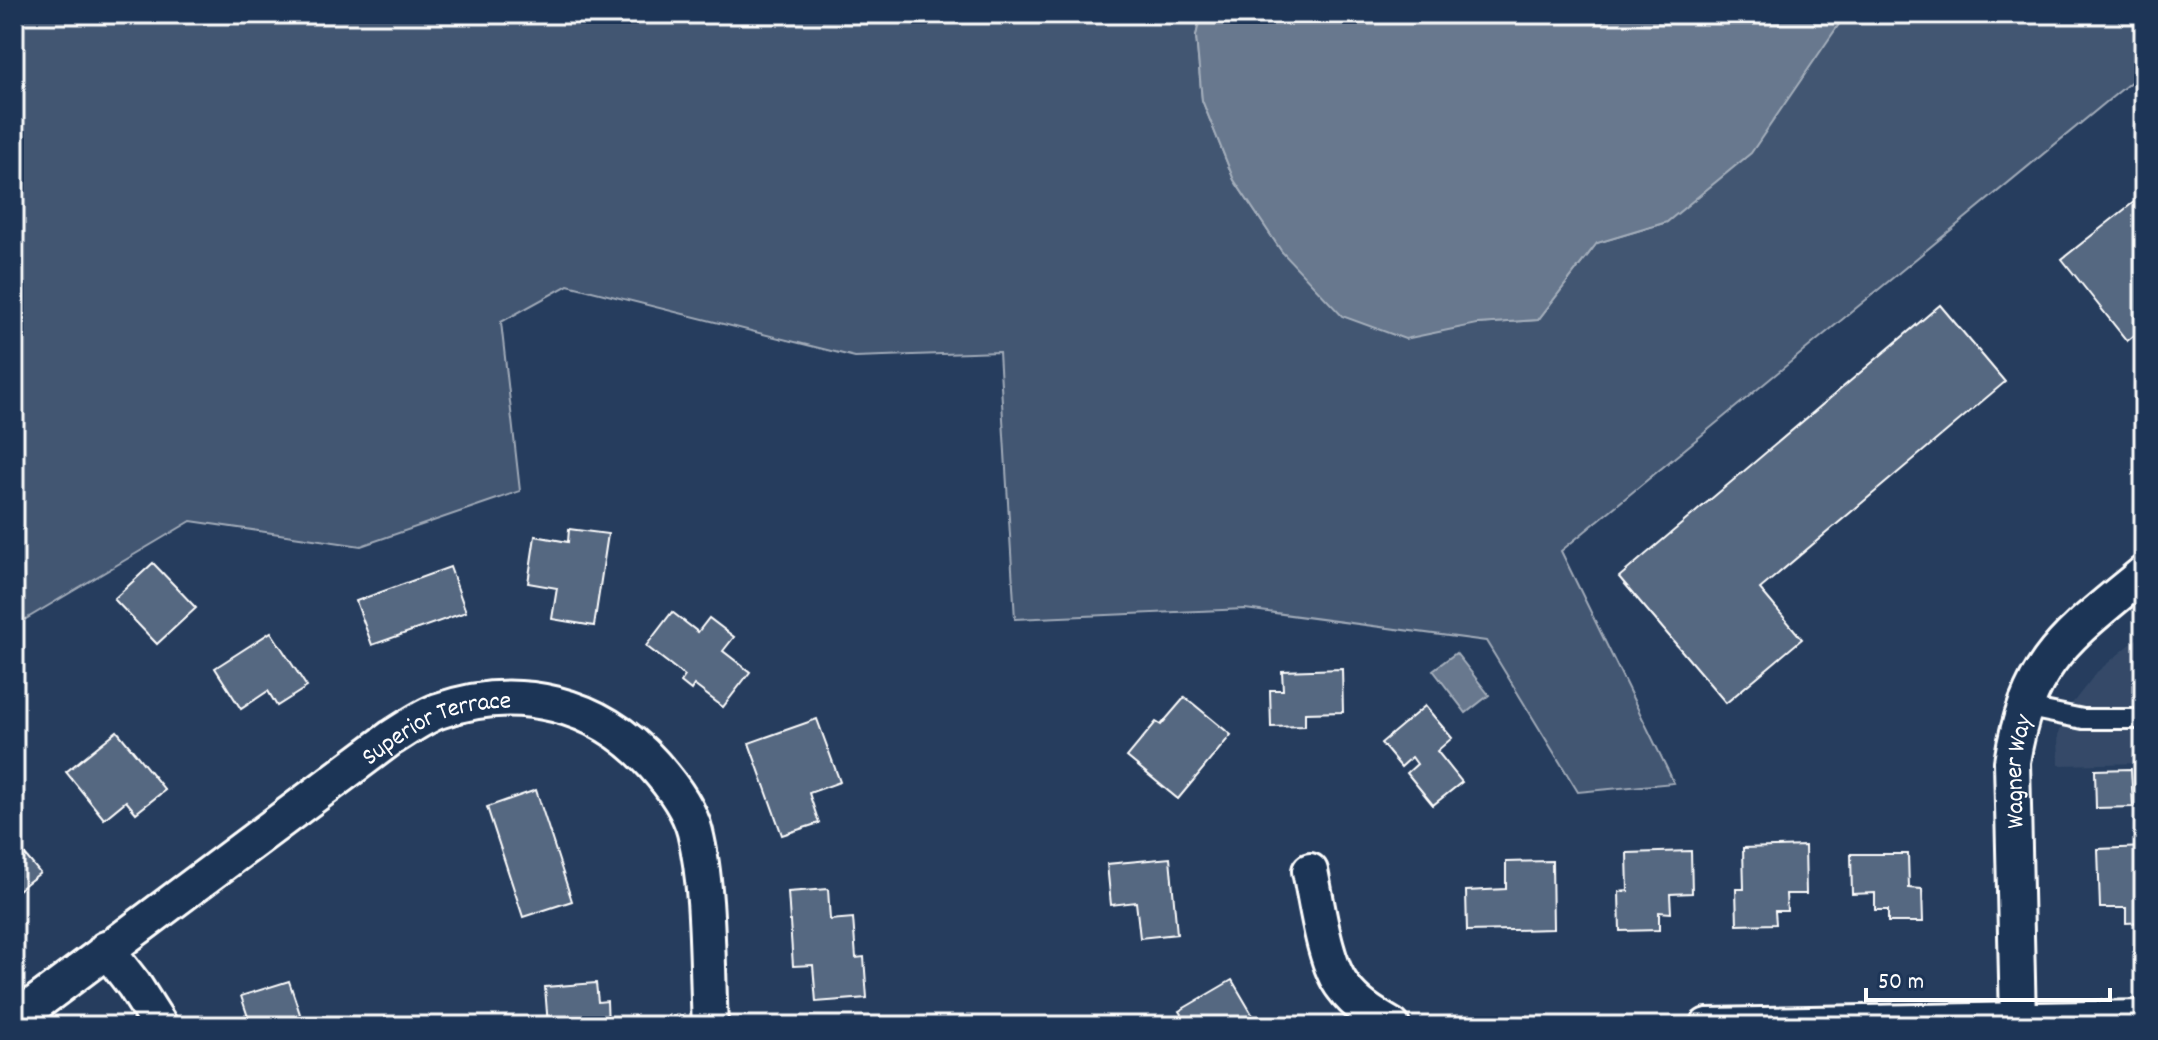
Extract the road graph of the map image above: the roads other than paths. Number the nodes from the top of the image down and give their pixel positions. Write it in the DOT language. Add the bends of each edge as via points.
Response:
graph roads {
  1 [pos="2144,573"];
  2 [pos="2024,707"];
  3 [pos="2144,719"];
  4 [pos="1310,871"];
  5 [pos="106,949"];
  6 [pos="2144,1018"];
  7 [pos="14,1020"];
  8 [pos="2018,1021"];
  9 [pos="160,1026"];
  10 [pos="710,1026"];
  11 [pos="1392,1026"];
  12 [pos="1707,1026"];
  1 -- 2 [label="street, Wagner Way" via="2068,637 2036,679"];
  2 -- 3 [label="lane" via="2083,719"];
  2 -- 8 [label="street, Wagner Way" via="2012,762"];
  4 -- 11 [label="street" via="1340,984 1362,1008"];
  5 -- 7 [label="street, Superior Terrace"];
  5 -- 9 [label="street"];
  5 -- 10 [label="street, Superior Terrace" via="391,738 437,712 487,699 540,700 591,714 636,744 669,782 695,829"];
  6 -- 8 [label="street"];
  8 -- 12 [label="street"];
}
